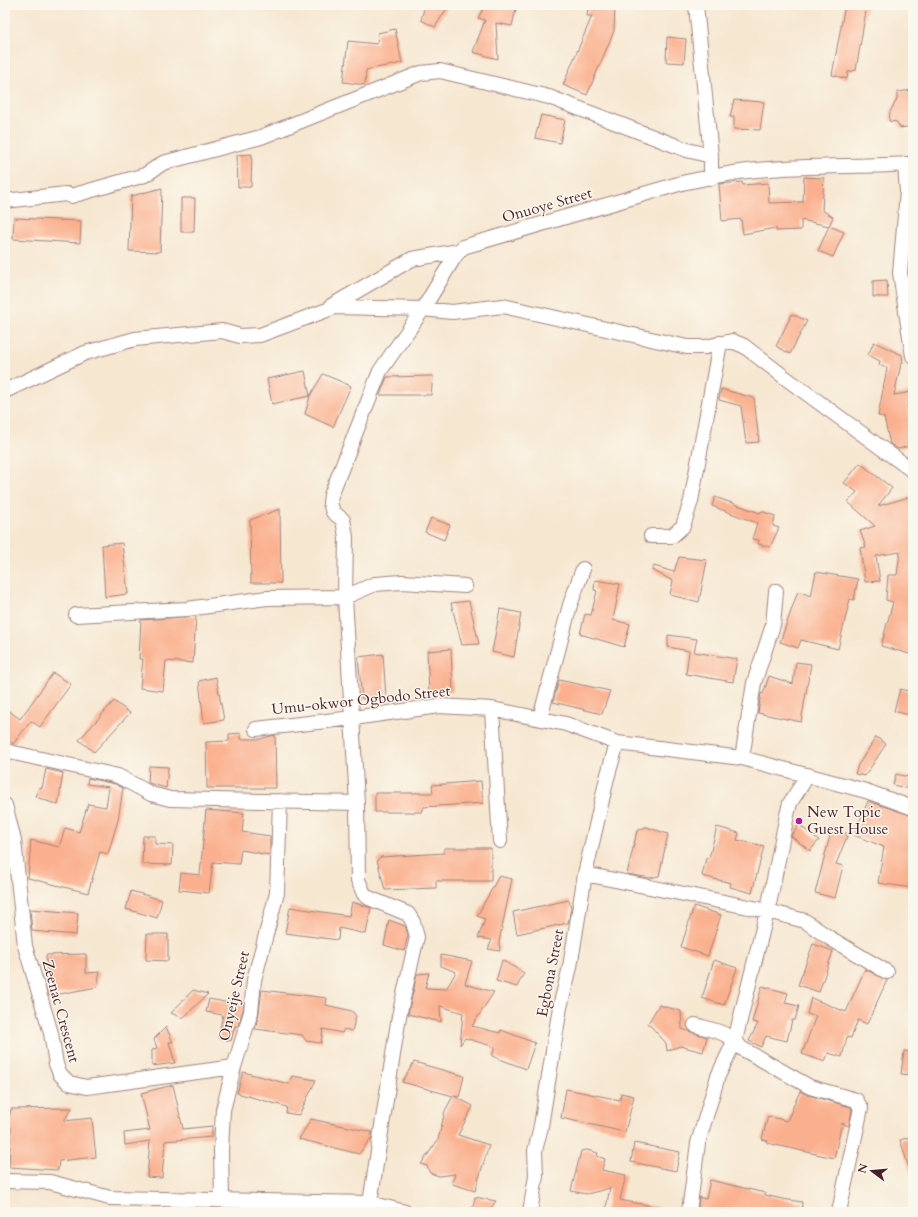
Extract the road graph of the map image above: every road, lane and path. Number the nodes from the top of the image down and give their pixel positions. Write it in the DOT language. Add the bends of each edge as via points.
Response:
graph roads {
  1 [pos="696,5"];
  2 [pos="711,156"];
  3 [pos="909,164"];
  4 [pos="712,178"];
  5 [pos="5,202"];
  6 [pos="459,251"];
  7 [pos="423,309"];
  8 [pos="312,317"];
  9 [pos="720,343"];
  10 [pos="913,356"];
  11 [pos="5,391"];
  12 [pos="913,471"];
  13 [pos="651,536"];
  14 [pos="583,569"];
  15 [pos="465,586"];
  16 [pos="776,591"];
  17 [pos="345,597"];
  18 [pos="76,614"];
  19 [pos="492,709"];
  20 [pos="353,718"];
  21 [pos="540,718"];
  22 [pos="256,729"];
  23 [pos="617,743"];
  24 [pos="5,751"];
  25 [pos="742,758"];
  26 [pos="808,775"];
  27 [pos="280,801"];
  28 [pos="357,803"];
  29 [pos="5,805"];
  30 [pos="913,808"];
  31 [pos="500,841"];
  32 [pos="585,874"];
  33 [pos="768,911"];
  34 [pos="888,972"];
  35 [pos="695,1025"];
  36 [pos="736,1040"];
  37 [pos="234,1066"];
  38 [pos="5,1181"];
  39 [pos="222,1200"];
  40 [pos="370,1203"];
  41 [pos="405,1212"];
  42 [pos="530,1212"];
  43 [pos="689,1212"];
  44 [pos="839,1212"];
  1 -- 2 [label="street"];
  2 -- 4 [label="street"];
  2 -- 5 [label="street" via="687,150 549,97 440,71 421,73 261,137 163,163 144,175 125,182 71,196 66,194"];
  3 -- 4 [label="street, Onuoye Street" via="756,170"];
  3 -- 10 [label="street" via="900,273"];
  4 -- 6 [label="street, Onuoye Street" via="667,188 463,247"];
  6 -- 7 [label="street"];
  6 -- 8 [label="street, Onuoye Street" via="412,258"];
  7 -- 8 [label="street" via="335,307"];
  7 -- 9 [label="street" via="452,312 503,306 687,347 706,348"];
  7 -- 17 [label="street" via="380,372 331,494 333,512 343,520 346,537"];
  8 -- 11 [label="street" via="260,335 240,336 222,331 135,339 86,353"];
  9 -- 12 [label="street" via="732,341 744,346"];
  9 -- 13 [label="street" via="691,501 683,526 672,536"];
  14 -- 21 [label="street" via="570,605"];
  15 -- 17 [label="street" via="402,582 375,584"];
  16 -- 25 [label="street" via="773,625 754,683"];
  17 -- 18 [label="street" via="267,598 187,609"];
  17 -- 20 [label="street"];
  19 -- 20 [label="street, Umu-okwor Ogbodo Street" via="439,706"];
  19 -- 21 [label="street, Umu-okwor Ogbodo Street"];
  19 -- 31 [label="street"];
  20 -- 22 [label="street, Umu-okwor Ogbodo Street"];
  20 -- 28 [label="street"];
  21 -- 23 [label="street, Umu-okwor Ogbodo Street" via="574,726"];
  23 -- 25 [label="street, Umu-okwor Ogbodo Street"];
  23 -- 32 [label="street, Egbona Street"];
  24 -- 27 [label="street" via="118,776 151,794 170,799"];
  25 -- 26 [label="street, Umu-okwor Ogbodo Street"];
  26 -- 30 [label="street, Umu-okwor Ogbodo Street" via="866,791"];
  26 -- 33 [label="street" via="790,803"];
  27 -- 28 [label="street"];
  27 -- 37 [label="street, Onyeije Street" via="277,893 254,980 251,1012"];
  28 -- 40 [label="street" via="358,880 364,894 408,914 414,922 417,937 399,1016"];
  29 -- 37 [label="street, Zeenac Crescent" via="14,840 25,946 51,1033 56,1064 64,1078 75,1085 87,1087"];
  32 -- 33 [label="street"];
  32 -- 42 [label="street, Egbona Street" via="535,1151 536,1176"];
  33 -- 34 [label="street" via="805,921"];
  33 -- 36 [label="street"];
  35 -- 36 [label="street" via="729,1035"];
  36 -- 43 [label="street" via="718,1076 698,1142"];
  36 -- 44 [label="street" via="740,1048 810,1087 860,1103"];
  37 -- 39 [label="street, Onyeije Street" via="222,1122"];
  38 -- 39 [label="street" via="50,1182 110,1198"];
  39 -- 40 [label="street"];
  40 -- 41 [label="street"];
}
